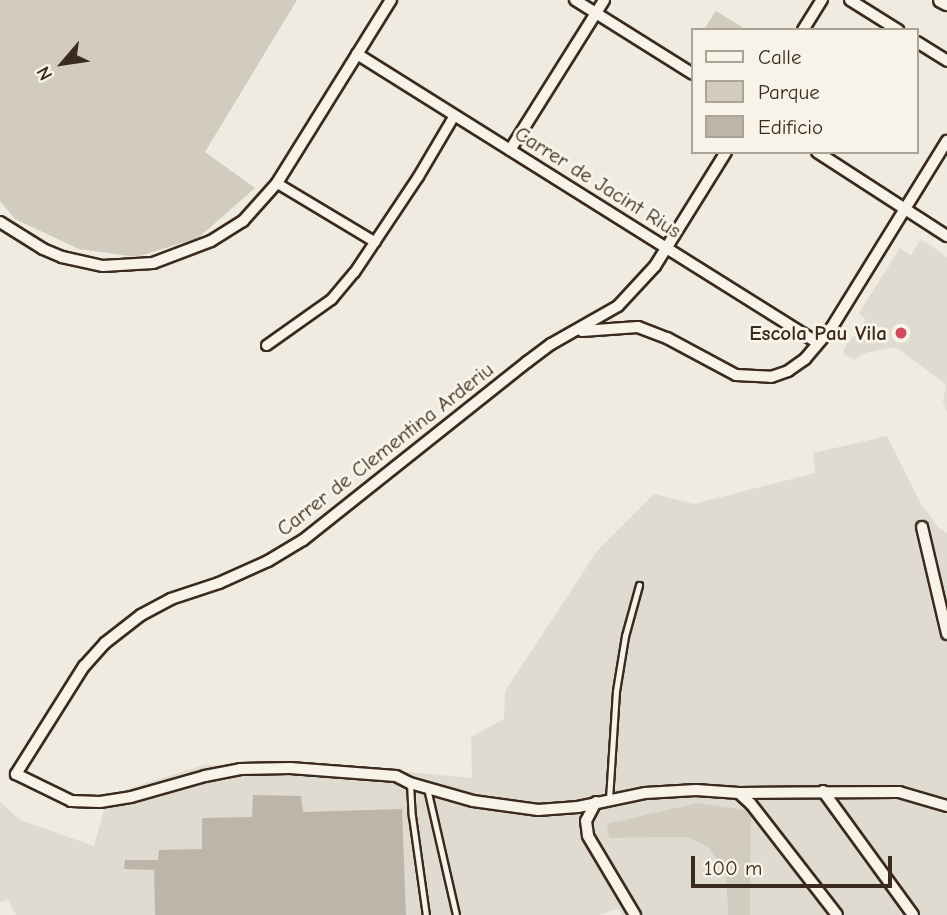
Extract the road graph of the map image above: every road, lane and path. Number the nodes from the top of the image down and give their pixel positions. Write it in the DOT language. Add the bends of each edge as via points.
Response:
graph roads {
  1 [pos="391,0"];
  2 [pos="575,0"];
  3 [pos="604,0"];
  4 [pos="822,0"];
  5 [pos="850,0"];
  6 [pos="941,0"];
  7 [pos="947,4"];
  8 [pos="596,13"];
  9 [pos="804,28"];
  10 [pos="895,28"];
  11 [pos="919,43"];
  12 [pos="358,54"];
  13 [pos="947,61"];
  14 [pos="692,73"];
  15 [pos="454,115"];
  16 [pos="947,141"];
  17 [pos="510,150"];
  18 [pos="725,154"];
  19 [pos="820,154"];
  20 [pos="277,183"];
  21 [pos="906,208"];
  22 [pos="0,222"];
  23 [pos="947,236"];
  24 [pos="375,242"];
  25 [pos="667,248"];
  26 [pos="576,331"];
  27 [pos="818,343"];
  28 [pos="266,345"];
  29 [pos="922,527"];
  30 [pos="639,585"];
  31 [pos="947,634"];
  32 [pos="410,783"];
  33 [pos="427,788"];
  34 [pos="823,791"];
  35 [pos="738,793"];
  36 [pos="609,799"];
  37 [pos="596,802"];
  38 [pos="947,806"];
  39 [pos="426,915"];
  40 [pos="456,915"];
  41 [pos="635,915"];
  42 [pos="837,915"];
  43 [pos="913,915"];
  1 -- 12 [label="street"];
  2 -- 8 [label="street"];
  3 -- 8 [label="street"];
  4 -- 9 [label="street"];
  5 -- 10 [label="street"];
  6 -- 7 [label="street"];
  8 -- 14 [label="street"];
  8 -- 17 [label="street"];
  11 -- 13 [label="street"];
  12 -- 15 [label="street, Carrer de Jacint Rius"];
  12 -- 20 [label="street"];
  15 -- 17 [label="street, Carrer de Jacint Rius"];
  15 -- 24 [label="street"];
  16 -- 21 [label="street"];
  17 -- 25 [label="street, Carrer de Jacint Rius"];
  18 -- 25 [label="street, Carrer de Clementina Arderiu"];
  19 -- 21 [label="street"];
  20 -- 22 [label="street" via="251,214 227,232 179,256 136,266 103,266 62,257"];
  20 -- 24 [label="street"];
  21 -- 23 [label="street"];
  21 -- 27 [label="street"];
  24 -- 28 [label="street" via="331,299"];
  25 -- 26 [label="street, Carrer de Clementina Arderiu" via="618,306"];
  25 -- 27 [label="street, Carrer de Jacint Rius"];
  26 -- 27 [label="street" via="638,327 720,369 752,378 788,371"];
  26 -- 32 [label="street, Carrer de Clementina Arderiu" via="527,362 303,540 268,561 141,615 105,643 60,700 16,774 81,802 131,797 240,769 396,776"];
  29 -- 31 [label="street"];
  30 -- 36 [label="lane" via="616,691"];
  32 -- 33 [label="street"];
  32 -- 39 [label="lane"];
  33 -- 37 [label="street" via="473,801 538,810"];
  33 -- 40 [label="lane"];
  34 -- 35 [label="street"];
  34 -- 38 [label="street" via="899,792"];
  34 -- 43 [label="street"];
  35 -- 36 [label="street" via="696,790"];
  35 -- 42 [label="street"];
  36 -- 37 [label="street"];
  37 -- 41 [label="street" via="586,821 588,836"];
}
